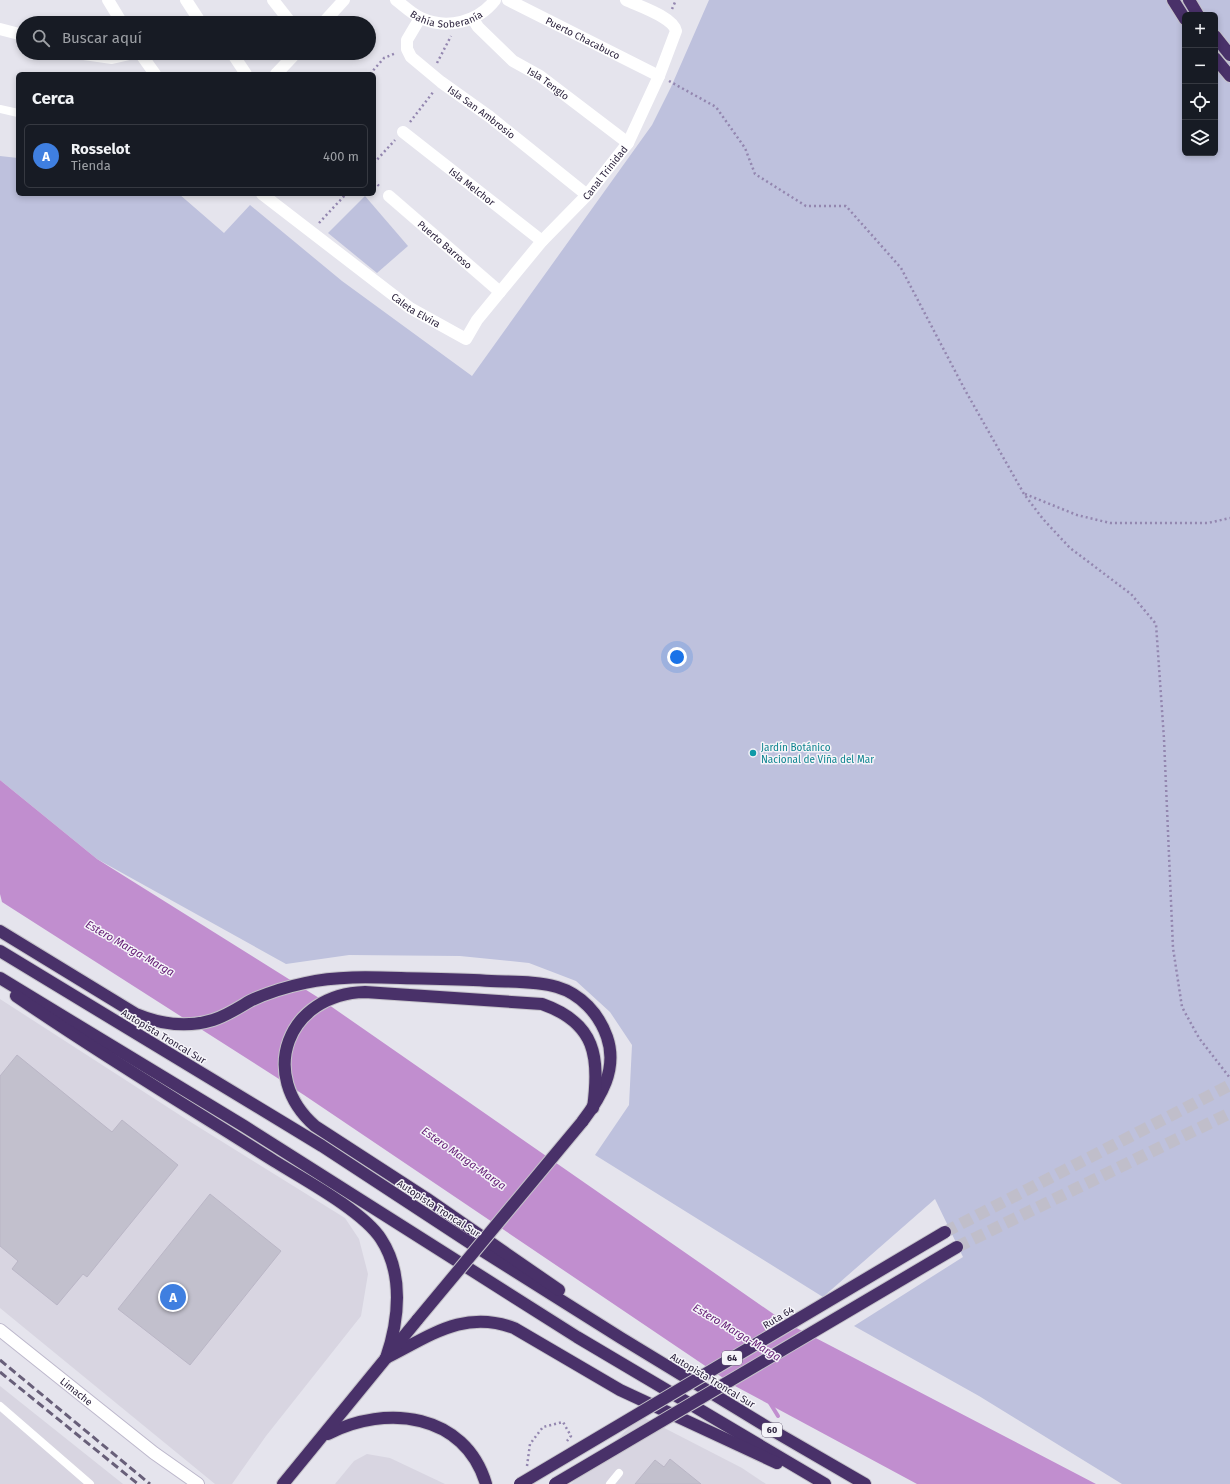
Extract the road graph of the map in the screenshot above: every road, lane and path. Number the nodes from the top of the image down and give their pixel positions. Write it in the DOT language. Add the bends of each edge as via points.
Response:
graph roads {
  1 [pos="108,0"];
  2 [pos="186,0"];
  3 [pos="273,0"];
  4 [pos="344,0"];
  5 [pos="396,0"];
  6 [pos="495,0"];
  7 [pos="508,0"];
  8 [pos="626,0"];
  9 [pos="1173,0"];
  10 [pos="1189,0"];
  11 [pos="1196,12"];
  12 [pos="1182,14"];
  13 [pos="118,16"];
  14 [pos="196,16"];
  15 [pos="286,16"];
  16 [pos="329,16"];
  17 [pos="420,18"];
  18 [pos="473,19"];
  19 [pos="458,23"];
  20 [pos="0,29"];
  21 [pos="16,33"];
  22 [pos="1218,40"];
  23 [pos="407,49"];
  24 [pos="1230,55"];
  25 [pos="145,60"];
  26 [pos="237,60"];
  27 [pos="289,60"];
  28 [pos="1218,62"];
  29 [pos="154,72"];
  30 [pos="245,72"];
  31 [pos="278,72"];
  32 [pos="372,72"];
  33 [pos="431,74"];
  34 [pos="659,76"];
  35 [pos="1230,76"];
  36 [pos="0,109"];
  37 [pos="16,113"];
  38 [pos="403,132"];
  39 [pos="628,143"];
  40 [pos="587,195"];
  41 [pos="265,196"];
  42 [pos="344,196"];
  43 [pos="390,196"];
  44 [pos="312,231"];
  45 [pos="542,241"];
  46 [pos="500,292"];
  47 [pos="1024,494"];
  48 [pos="1230,518"];
  49 [pos="0,931"];
  50 [pos="0,951"];
  51 [pos="0,978"];
  52 [pos="0,985"];
  53 [pos="1230,1078"];
  54 [pos="593,1108"];
  55 [pos="945,1232"];
  56 [pos="957,1247"];
  57 [pos="0,1330"];
  58 [pos="621,1338"];
  59 [pos="386,1358"];
  60 [pos="0,1406"];
  61 [pos="323,1436"];
  62 [pos="563,1445"];
  63 [pos="154,1453"];
  64 [pos="534,1460"];
  65 [pos="619,1473"];
  66 [pos="90,1484"];
  67 [pos="187,1484"];
  68 [pos="198,1484"];
  69 [pos="283,1484"];
  70 [pos="486,1484"];
  71 [pos="520,1484"];
  72 [pos="555,1484"];
  73 [pos="610,1484"];
  74 [pos="824,1484"];
  75 [pos="865,1484"];
  1 -- 13 [label="street"];
  2 -- 14 [label="street"];
  3 -- 15 [label="street"];
  4 -- 16 [label="street"];
  5 -- 17 [label="street, Bahía Soberanía"];
  6 -- 18 [label="street, Bahía Soberanía"];
  7 -- 34 [label="street, Puerto Chacabuco"];
  8 -- 34 [label="street, Canal Trinidad" via="668,20 675,27 676,32"];
  9 -- 12 [label="highway"];
  10 -- 11 [label="highway"];
  17 -- 19 [label="street, Bahía Soberanía" via="441,23"];
  17 -- 23 [label="street" via="407,40"];
  18 -- 19 [label="street, Bahía Soberanía"];
  18 -- 39 [label="street, Isla Tenglo" via="513,61 540,76"];
  19 -- 33 [label="path"];
  20 -- 21 [label="street"];
  22 -- 24 [label="highway"];
  23 -- 32 [label="path" via="384,58"];
  23 -- 33 [label="street, Isla San Ambrosio" via="411,57"];
  25 -- 29 [label="street"];
  26 -- 30 [label="street"];
  27 -- 31 [label="street"];
  28 -- 35 [label="highway"];
  33 -- 40 [label="street, Isla San Ambrosio" via="490,116"];
  34 -- 39 [label="street, Canal Trinidad"];
  34 -- 47 [label="path" via="716,107 745,148 755,174 806,206 846,206 901,268 965,390"];
  36 -- 37 [label="lane"];
  38 -- 45 [label="street, Isla Melchor"];
  39 -- 40 [label="street, Canal Trinidad"];
  40 -- 45 [label="street, Canal Trinidad"];
  41 -- 44 [label="street"];
  42 -- 44 [label="path"];
  43 -- 46 [label="street, Puerto Barroso"];
  44 -- 46 [label="street, Caleta Elvira" via="410,308 466,339 477,320"];
  45 -- 46 [label="street, Canal Trinidad"];
  47 -- 48 [label="path" via="1077,516 1110,523 1208,523"];
  47 -- 53 [label="path" via="1042,519 1070,548 1131,594 1156,624 1173,948 1182,1007 1199,1038"];
  49 -- 54 [label="highway" via="136,1014 173,1024 214,1020 287,987 342,978 466,980 533,983 558,987 570,992 590,1007 604,1028 608,1040 609,1076"];
  50 -- 58 [label="highway, Autopista Troncal Sur" via="322,1146"];
  51 -- 74 [label="highway" via="250,1130 578,1337"];
  52 -- 59 [label="highway" via="79,1040 311,1184 373,1229 391,1259 396,1282 393,1338"];
  54 -- 58 [label="highway" via="597,1076 594,1053 583,1032 574,1022 559,1011 542,1004 376,993 342,994 320,1003 302,1018 290,1038 285,1062 292,1098 306,1118 540,1276"];
  54 -- 59 [label="highway, bridge"];
  55 -- 71 [label="highway, Ruta 64 / 64, bridge"];
  56 -- 72 [label="highway, 64, bridge"];
  57 -- 63 [label="street, Limache"];
  58 -- 75 [label="highway, Autopista Troncal Sur / 60"];
  59 -- 61 [label="highway"];
  59 -- 74 [label="highway" via="456,1324 478,1321 502,1324 514,1328 620,1390"];
  60 -- 66 [label="lane"];
  61 -- 69 [label="highway"];
  61 -- 70 [label="highway" via="369,1419 396,1416 421,1420 442,1429 460,1443 476,1460"];
  62 -- 64 [label="path" via="571,1436 563,1422 543,1427 530,1444 528,1463"];
  63 -- 67 [label="street, Limache"];
  63 -- 68 [label="street, Limache"];
  65 -- 73 [label="lane"];
}
